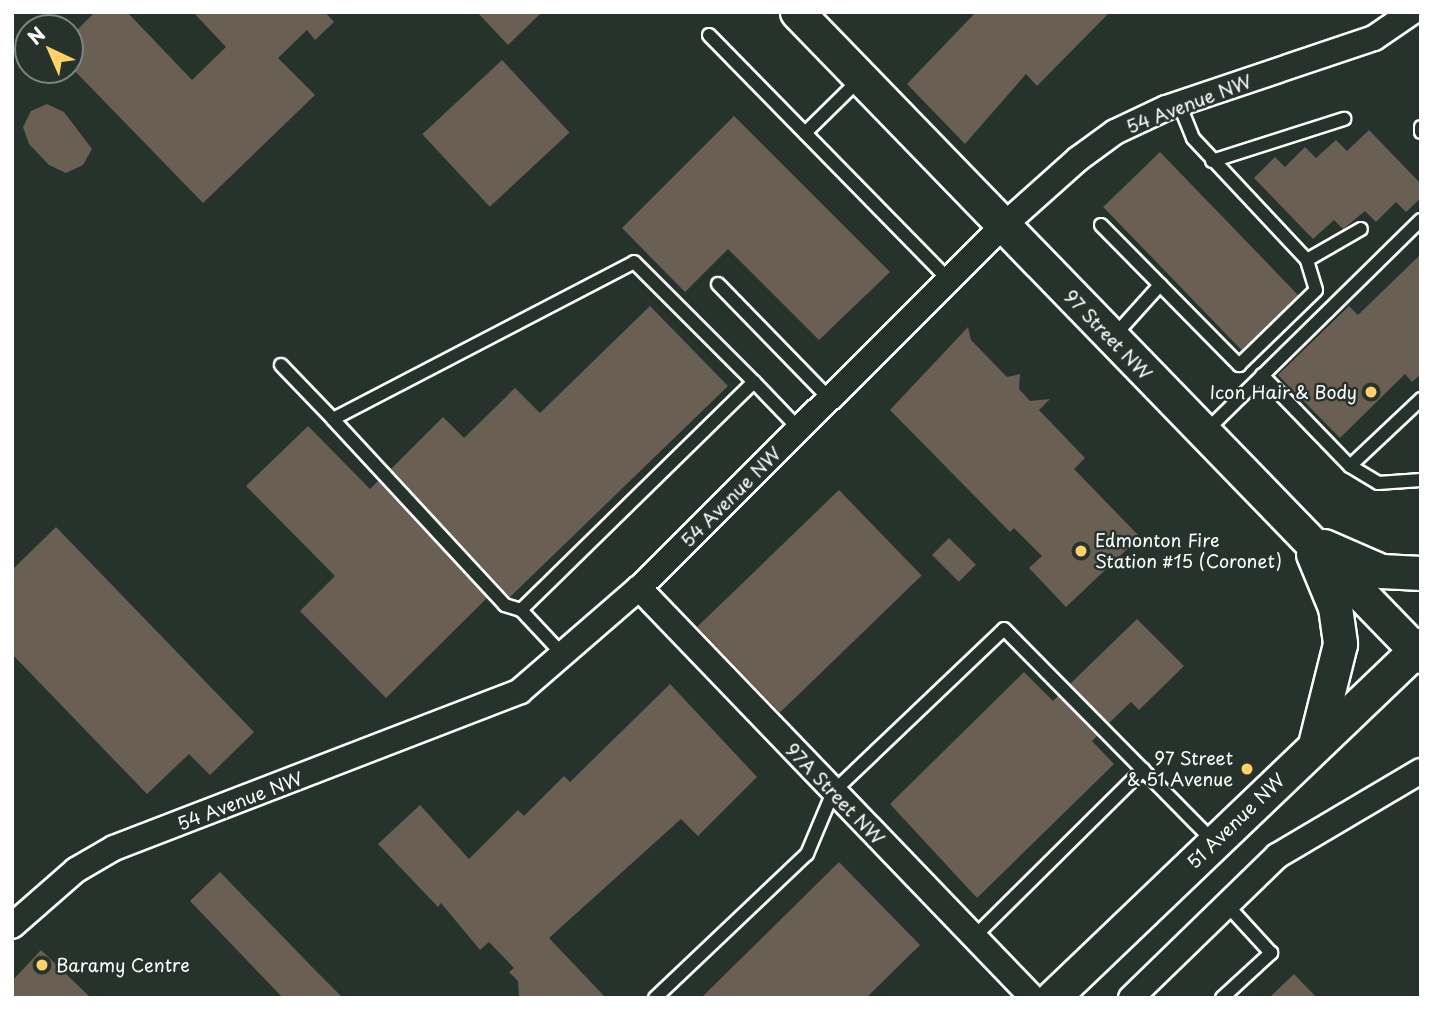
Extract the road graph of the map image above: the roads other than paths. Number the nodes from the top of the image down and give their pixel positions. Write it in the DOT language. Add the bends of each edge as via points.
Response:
graph roads {
  1 [pos="797,12"];
  2 [pos="1412,12"];
  3 [pos="709,35"];
  4 [pos="861,79"];
  5 [pos="1180,104"];
  6 [pos="1344,118"];
  7 [pos="805,132"];
  8 [pos="1212,161"];
  9 [pos="1421,220"];
  10 [pos="1101,225"];
  11 [pos="1003,226"];
  12 [pos="1361,229"];
  13 [pos="1307,260"];
  14 [pos="949,280"];
  15 [pos="718,284"];
  16 [pos="1160,285"];
  17 [pos="1111,339"];
  18 [pos="281,365"];
  19 [pos="1262,375"];
  20 [pos="754,382"];
  21 [pos="830,399"];
  22 [pos="1421,399"];
  23 [pos="333,419"];
  24 [pos="799,429"];
  25 [pos="1204,433"];
  26 [pos="1350,466"];
  27 [pos="1421,480"];
  28 [pos="1306,539"];
  29 [pos="1421,573"];
  30 [pos="639,588"];
  31 [pos="521,610"];
  32 [pos="1419,650"];
  33 [pos="565,657"];
  34 [pos="1313,748"];
  35 [pos="1143,770"];
  36 [pos="1421,771"];
  37 [pos="833,792"];
  38 [pos="1214,842"];
  39 [pos="1227,905"];
  40 [pos="12,926"];
  41 [pos="974,937"];
  42 [pos="655,998"];
  43 [pos="1033,998"];
  44 [pos="1052,998"];
  45 [pos="1131,998"];
  46 [pos="1222,998"];
  1 -- 4 [label="street, 97 Street NW"];
  2 -- 5 [label="street, 54 Avenue NW" via="1374,38"];
  3 -- 7 [label="lane"];
  4 -- 7 [label="lane"];
  4 -- 11 [label="street, 97 Street NW"];
  5 -- 8 [label="lane" via="1193,138"];
  5 -- 11 [label="street, 54 Avenue NW" via="1115,132"];
  6 -- 8 [label="lane"];
  7 -- 14 [label="lane"];
  8 -- 13 [label="lane"];
  9 -- 19 [label="lane"];
  10 -- 16 [label="lane"];
  11 -- 14 [label="street, 54 Avenue NW"];
  11 -- 17 [label="street, 97 Street NW"];
  12 -- 13 [label="lane"];
  13 -- 16 [label="lane" via="1316,290 1239,365"];
  14 -- 21 [label="street, 54 Avenue NW"];
  15 -- 21 [label="lane"];
  16 -- 17 [label="lane"];
  17 -- 25 [label="street, 97 Street NW"];
  18 -- 23 [label="lane"];
  19 -- 25 [label="lane"];
  19 -- 26 [label="lane"];
  20 -- 23 [label="lane" via="634,262"];
  20 -- 24 [label="lane"];
  20 -- 31 [label="lane"];
  21 -- 24 [label="street, 54 Avenue NW"];
  22 -- 26 [label="lane"];
  23 -- 31 [label="lane" via="505,605"];
  24 -- 30 [label="street, 54 Avenue NW"];
  25 -- 28 [label="street, 97 Street NW"];
  26 -- 27 [label="lane" via="1378,483"];
  28 -- 29 [label="street" via="1381,571"];
  28 -- 32 [label="street, 97 Street NW"];
  28 -- 34 [label="street" via="1335,607 1340,644 1324,722"];
  30 -- 33 [label="street, 54 Avenue NW"];
  30 -- 37 [label="street, 97A Street NW"];
  31 -- 33 [label="lane"];
  32 -- 34 [label="street, 51 Avenue NW"];
  33 -- 40 [label="street, 54 Avenue NW" via="489,708 114,848 76,870"];
  34 -- 38 [label="street, 51 Avenue NW"];
  35 -- 37 [label="lane" via="1004,629"];
  35 -- 38 [label="lane"];
  35 -- 41 [label="lane"];
  36 -- 39 [label="street" via="1304,836"];
  37 -- 41 [label="street, 97A Street NW"];
  37 -- 42 [label="lane" via="807,854"];
  38 -- 44 [label="street, 51 Avenue NW"];
  39 -- 45 [label="street"];
  39 -- 46 [label="lane" via="1271,953"];
  41 -- 43 [label="street, 97A Street NW"];
}
